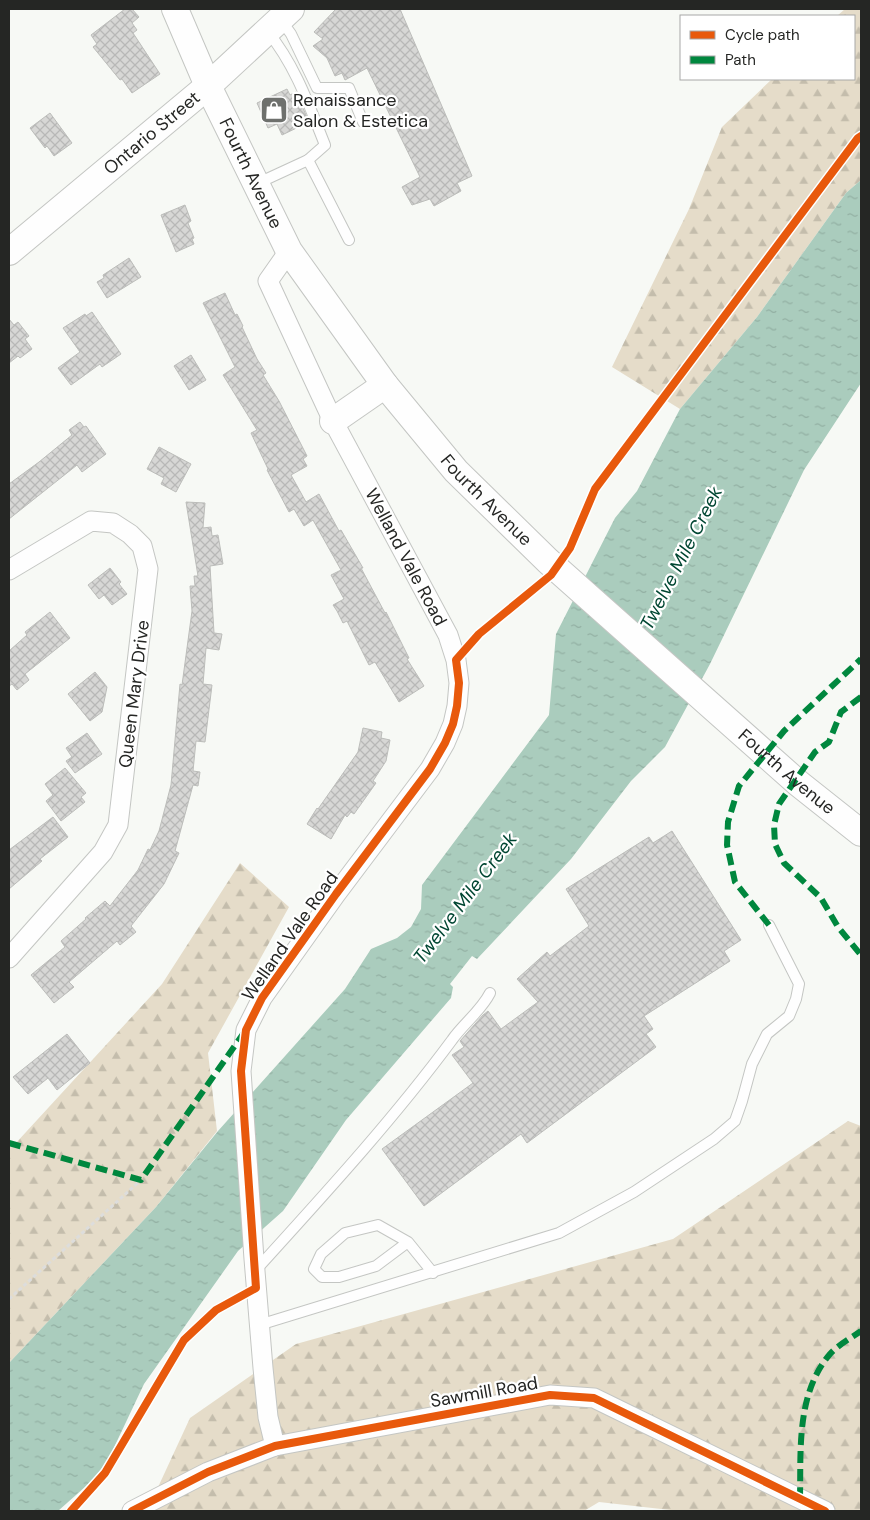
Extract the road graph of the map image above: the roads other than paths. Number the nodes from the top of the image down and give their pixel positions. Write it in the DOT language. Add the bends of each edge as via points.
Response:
graph roads {
  1 [pos="175,9"];
  2 [pos="280,20"];
  3 [pos="208,86"];
  4 [pos="363,122"];
  5 [pos="308,160"];
  6 [pos="256,184"];
  7 [pos="348,240"];
  8 [pos="289,250"];
  9 [pos="9,252"];
  10 [pos="385,385"];
  11 [pos="333,421"];
  12 [pos="9,570"];
  13 [pos="861,833"];
  14 [pos="769,925"];
  15 [pos="9,958"];
  16 [pos="490,993"];
  17 [pos="408,1242"];
  18 [pos="433,1272"];
  19 [pos="255,1273"];
  20 [pos="260,1325"];
  21 [pos="275,1446"];
  22 [pos="132,1511"];
  23 [pos="824,1511"];
  1 -- 3 [label="main road, Fourth Avenue"];
  2 -- 3 [label="main road, Ontario Street"];
  2 -- 4 [label="lane" via="291,34 317,88 349,88"];
  2 -- 5 [label="lane" via="279,45 294,70 325,145"];
  3 -- 6 [label="main road, Fourth Avenue"];
  3 -- 9 [label="main road, Ontario Street"];
  5 -- 6 [label="lane"];
  5 -- 7 [label="lane"];
  6 -- 8 [label="main road, Fourth Avenue"];
  8 -- 10 [label="main road, Fourth Avenue"];
  8 -- 11 [label="street, Welland Vale Road" via="268,280"];
  10 -- 11 [label="main road"];
  10 -- 13 [label="main road, Fourth Avenue" via="456,471 548,561 798,783"];
  11 -- 19 [label="street, Welland Vale Road" via="448,635 459,683 457,706 445,743 430,769 262,998 246,1030 241,1071"];
  12 -- 15 [label="street, Queen Mary Drive" via="91,522 113,523 130,534 142,546 148,568 118,825 103,852"];
  14 -- 18 [label="lane" via="799,984 789,1016 768,1034 752,1064 735,1121 714,1139 634,1192 559,1233"];
  16 -- 19 [label="lane" via="421,1082"];
  17 -- 17 [label="lane" via="378,1225 345,1233 321,1254 314,1269 322,1277 339,1277 376,1266"];
  17 -- 18 [label="lane"];
  18 -- 20 [label="lane"];
  19 -- 20 [label="street, Welland Vale Road"];
  20 -- 21 [label="street, Welland Vale Road" via="268,1417"];
  21 -- 22 [label="street" via="208,1472"];
  21 -- 23 [label="street, Sawmill Road" via="550,1395 594,1398"];
}
